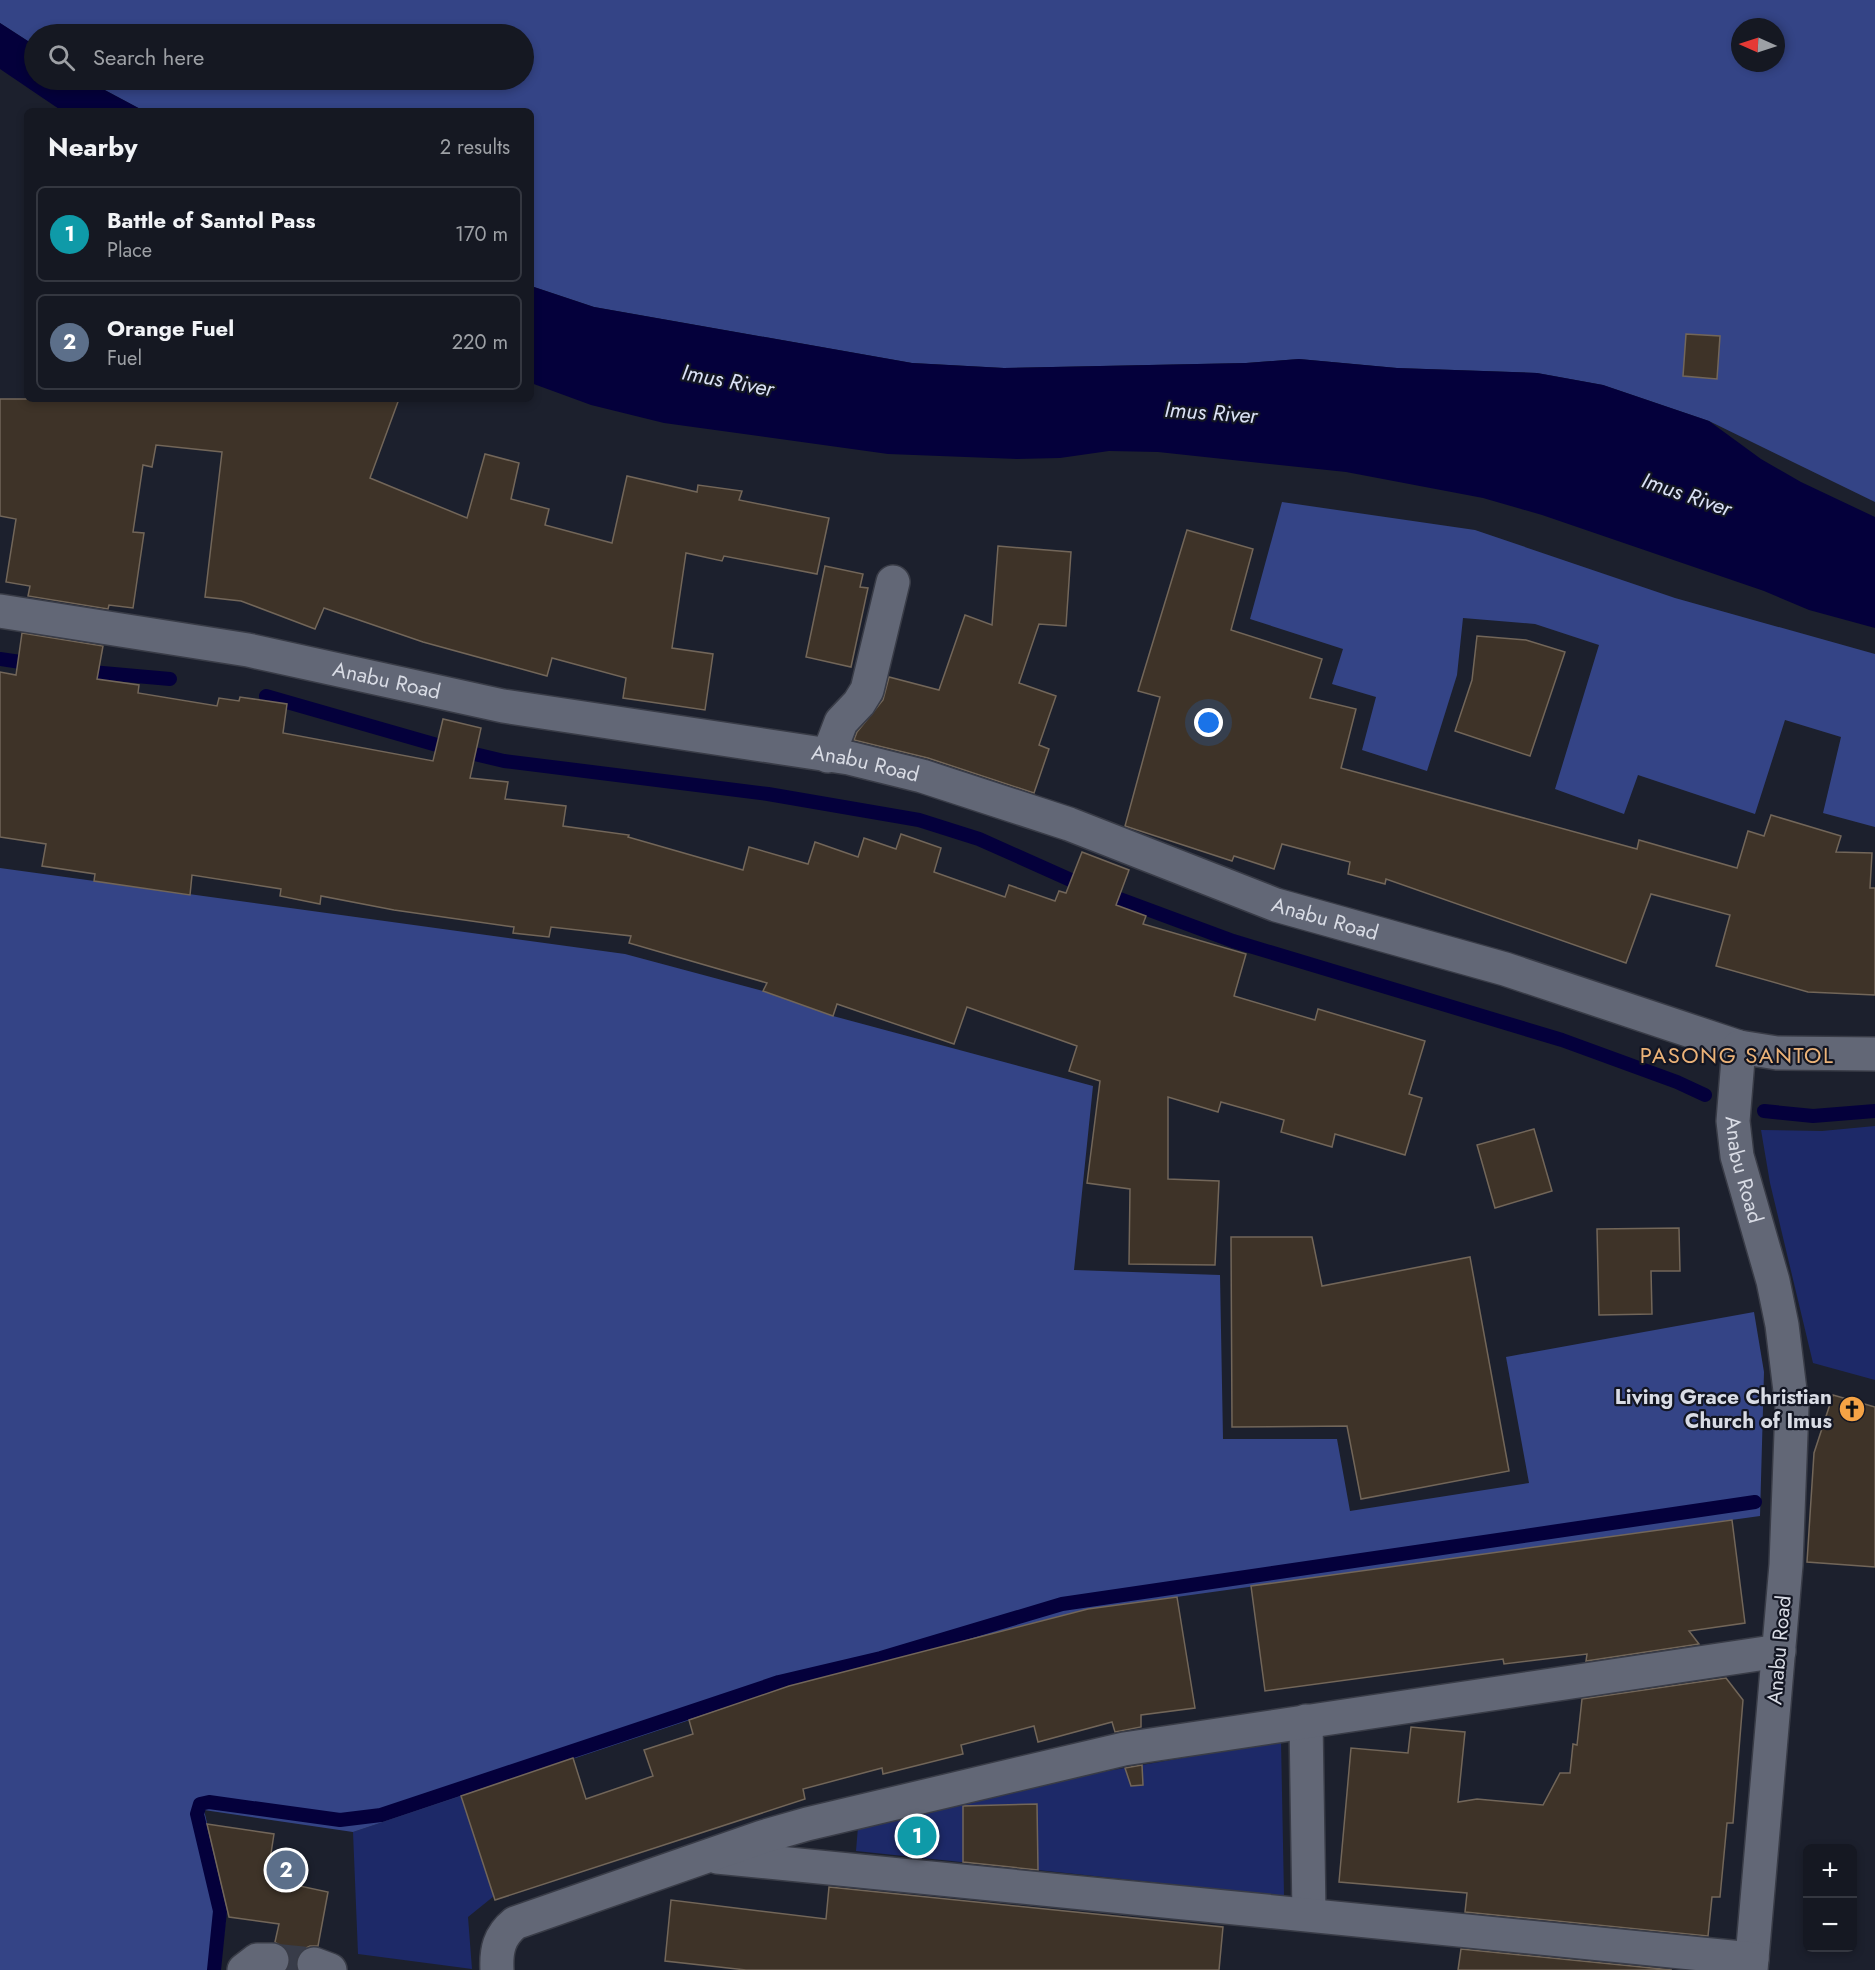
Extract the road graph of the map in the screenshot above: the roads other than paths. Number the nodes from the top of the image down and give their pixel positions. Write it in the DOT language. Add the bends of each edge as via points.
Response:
graph roads {
  1 [pos="892,582"];
  2 [pos="0,611"];
  3 [pos="828,756"];
  4 [pos="1739,1047"];
  5 [pos="1875,1054"];
  6 [pos="1779,1651"];
  7 [pos="1306,1721"];
  8 [pos="707,1856"];
  9 [pos="1309,1914"];
  10 [pos="1751,1964"];
  11 [pos="497,1970"];
  1 -- 3 [label="street" via="867,690 841,722"];
  2 -- 3 [label="street, Anabu Road" via="248,650 503,706"];
  3 -- 4 [label="street, Anabu Road" via="890,767 966,790 1069,824 1276,905 1505,969"];
  4 -- 5 [label="street" via="1777,1053"];
  4 -- 6 [label="street, Anabu Road" via="1732,1121 1737,1156 1773,1281 1792,1407"];
  6 -- 7 [label="street"];
  6 -- 10 [label="street, Anabu Road"];
  7 -- 8 [label="street" via="1097,1755 807,1824"];
  7 -- 9 [label="street"];
  8 -- 9 [label="street"];
  8 -- 11 [label="street" via="515,1923 499,1943"];
  9 -- 10 [label="street"];
}
